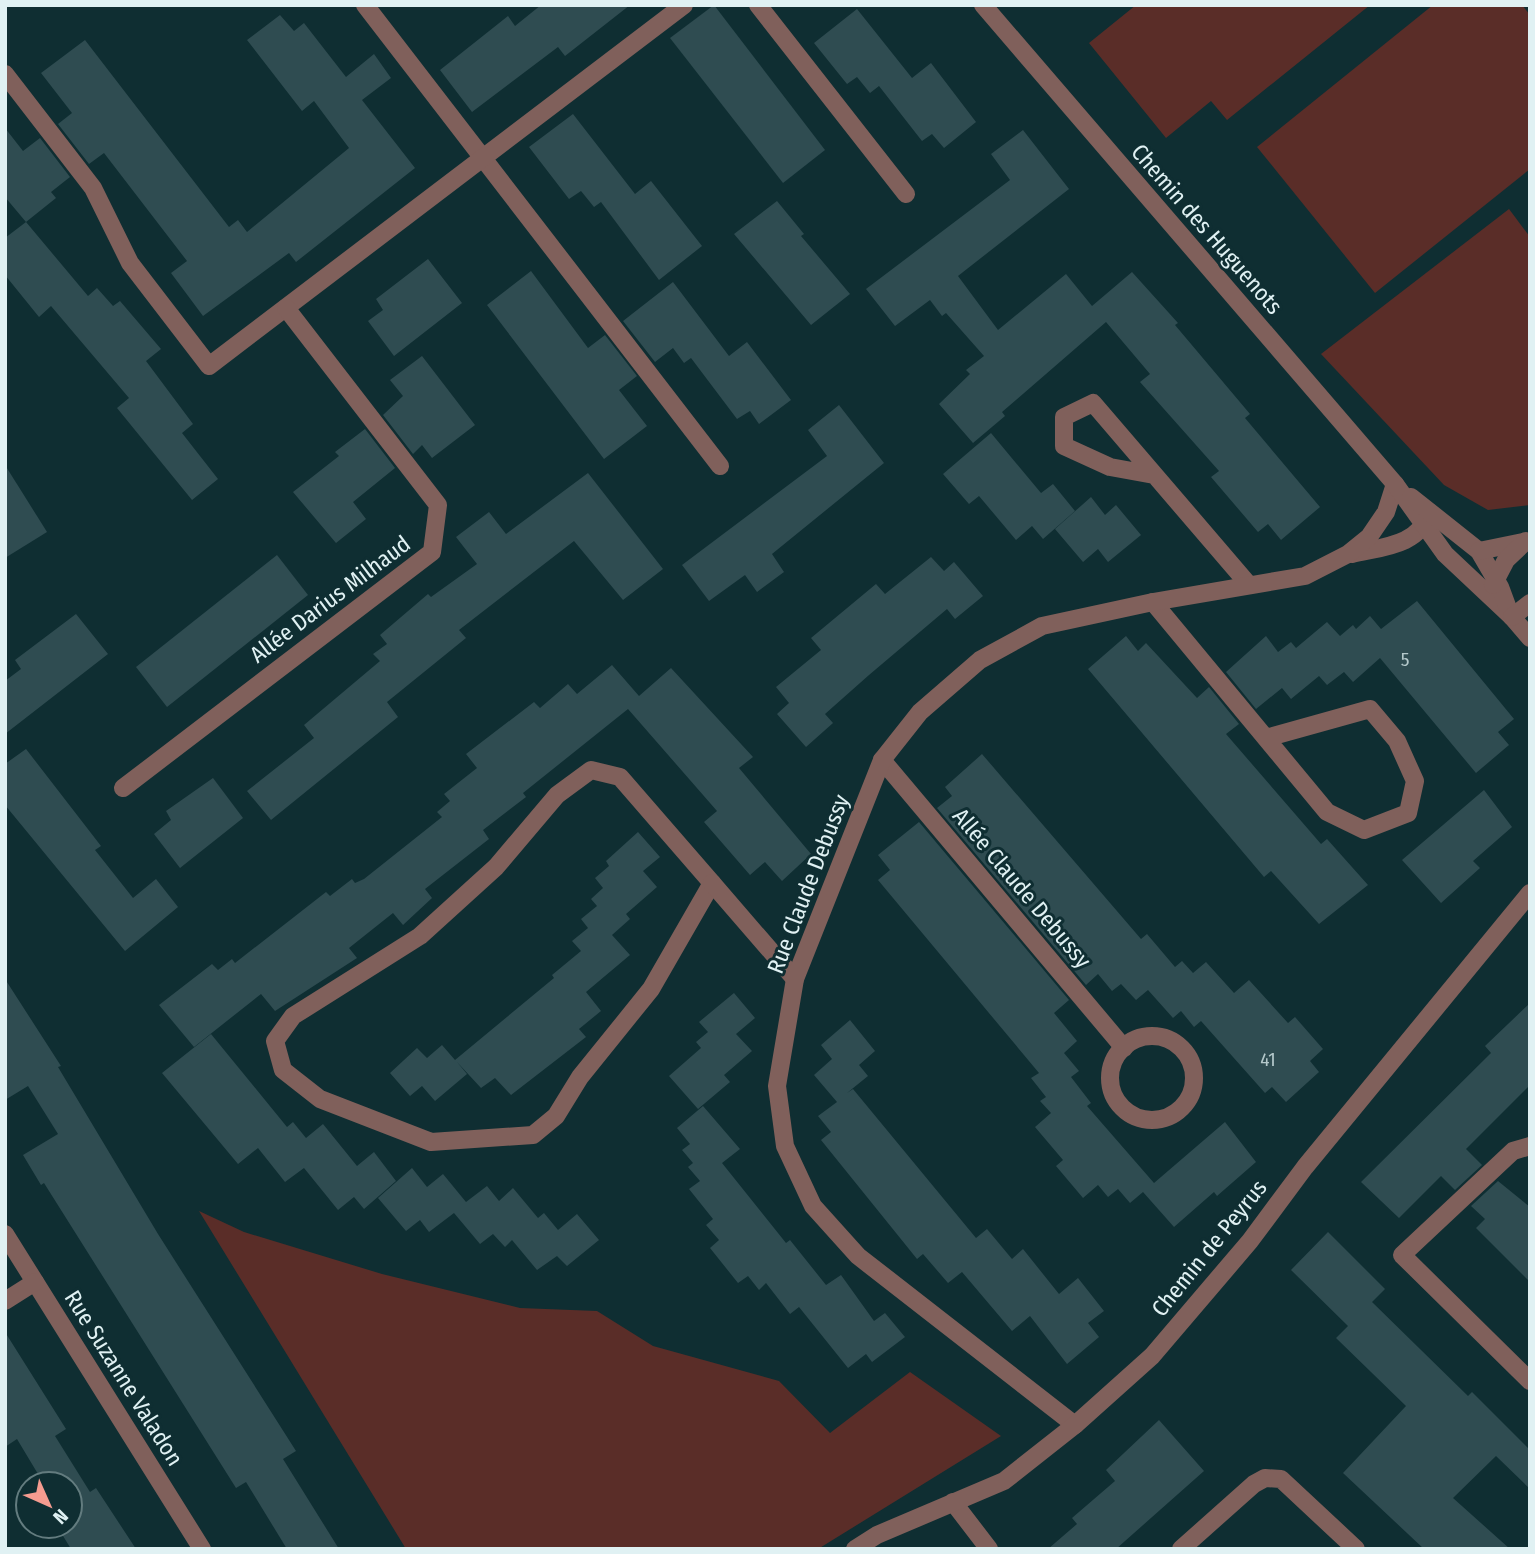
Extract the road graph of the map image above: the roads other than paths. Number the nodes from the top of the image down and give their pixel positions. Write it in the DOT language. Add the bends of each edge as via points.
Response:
graph roads {
  1 [pos="365,5"];
  2 [pos="684,5"];
  3 [pos="758,5"];
  4 [pos="983,5"];
  5 [pos="5,75"];
  6 [pos="483,158"];
  7 [pos="906,194"];
  8 [pos="286,308"];
  9 [pos="720,466"];
  10 [pos="1154,475"];
  11 [pos="1395,484"];
  12 [pos="1427,519"];
  13 [pos="1528,540"];
  14 [pos="1479,551"];
  15 [pos="1348,554"];
  16 [pos="1494,578"];
  17 [pos="1249,585"];
  18 [pos="1493,601"];
  19 [pos="1153,602"];
  20 [pos="1530,603"];
  21 [pos="1512,617"];
  22 [pos="1530,638"];
  23 [pos="1266,738"];
  24 [pos="882,760"];
  25 [pos="123,788"];
  26 [pos="712,883"];
  27 [pos="1530,893"];
  28 [pos="795,979"];
  29 [pos="1124,1048"];
  30 [pos="1530,1146"];
  31 [pos="5,1234"];
  32 [pos="35,1282"];
  33 [pos="5,1301"];
  34 [pos="1530,1381"];
  35 [pos="1075,1425"];
  36 [pos="953,1502"];
  37 [pos="202,1549"];
  38 [pos="856,1549"];
  39 [pos="989,1549"];
  40 [pos="1181,1549"];
  41 [pos="1356,1549"];
  1 -- 6 [label="street"];
  2 -- 6 [label="street"];
  3 -- 7 [label="street"];
  4 -- 11 [label="street, Chemin des Huguenots"];
  5 -- 8 [label="street" via="93,188 130,262 209,366"];
  6 -- 8 [label="street"];
  6 -- 9 [label="street"];
  8 -- 25 [label="street, Allée Darius Milhaud" via="438,505 432,552"];
  10 -- 10 [label="street" via="1093,403 1064,417 1064,446 1110,467"];
  10 -- 17 [label="street"];
  11 -- 12 [label="street, Chemin des Huguenots"];
  11 -- 15 [label="street, Rue Claude Debussy" via="1386,512 1369,537"];
  12 -- 14 [label="street, Chemin des Huguenots"];
  12 -- 15 [label="street, Rue Claude Debussy" via="1411,538"];
  12 -- 18 [label="street, Chemin des Huguenots" via="1445,554"];
  13 -- 14 [label="street"];
  13 -- 16 [label="street"];
  14 -- 16 [label="street, Chemin des Huguenots"];
  15 -- 17 [label="street, Rue Claude Debussy" via="1305,576"];
  16 -- 18 [label="street"];
  16 -- 21 [label="street, Chemin des Huguenots"];
  17 -- 19 [label="street, Rue Claude Debussy"];
  18 -- 21 [label="street, Chemin des Huguenots"];
  19 -- 23 [label="street"];
  19 -- 24 [label="street, Rue Claude Debussy" via="1042,626 980,660 920,712"];
  20 -- 21 [label="street"];
  21 -- 22 [label="street, Chemin des Huguenots"];
  23 -- 23 [label="street" via="1327,812 1364,830 1408,813 1415,780 1397,741 1370,709"];
  24 -- 28 [label="street, Rue Claude Debussy"];
  24 -- 29 [label="street, Allée Claude Debussy"];
  26 -- 26 [label="street" via="620,776 591,770 557,795 496,867 421,936 293,1016 275,1041 283,1070 320,1100 430,1142 533,1135 556,1116 580,1077 651,989"];
  26 -- 28 [label="street"];
  27 -- 35 [label="street, Chemin de Peyrus" via="1305,1167 1251,1241 1152,1356"];
  28 -- 35 [label="street, Rue Claude Debussy" via="777,1086 785,1146 813,1206 858,1256"];
  29 -- 29 [label="street" via="1115,1058 1111,1084 1122,1108 1133,1116 1159,1120 1182,1108 1194,1082 1193,1067 1182,1049 1164,1037 1150,1036"];
  30 -- 34 [label="street" via="1513,1151 1402,1255"];
  31 -- 32 [label="street, Rue Suzanne Valadon"];
  32 -- 33 [label="street"];
  32 -- 37 [label="street, Rue Suzanne Valadon"];
  35 -- 36 [label="street, Chemin de Peyrus" via="1004,1481"];
  36 -- 38 [label="street, Chemin de Peyrus"];
  36 -- 39 [label="street"];
  40 -- 41 [label="street" via="1265,1478 1281,1479"];
}
